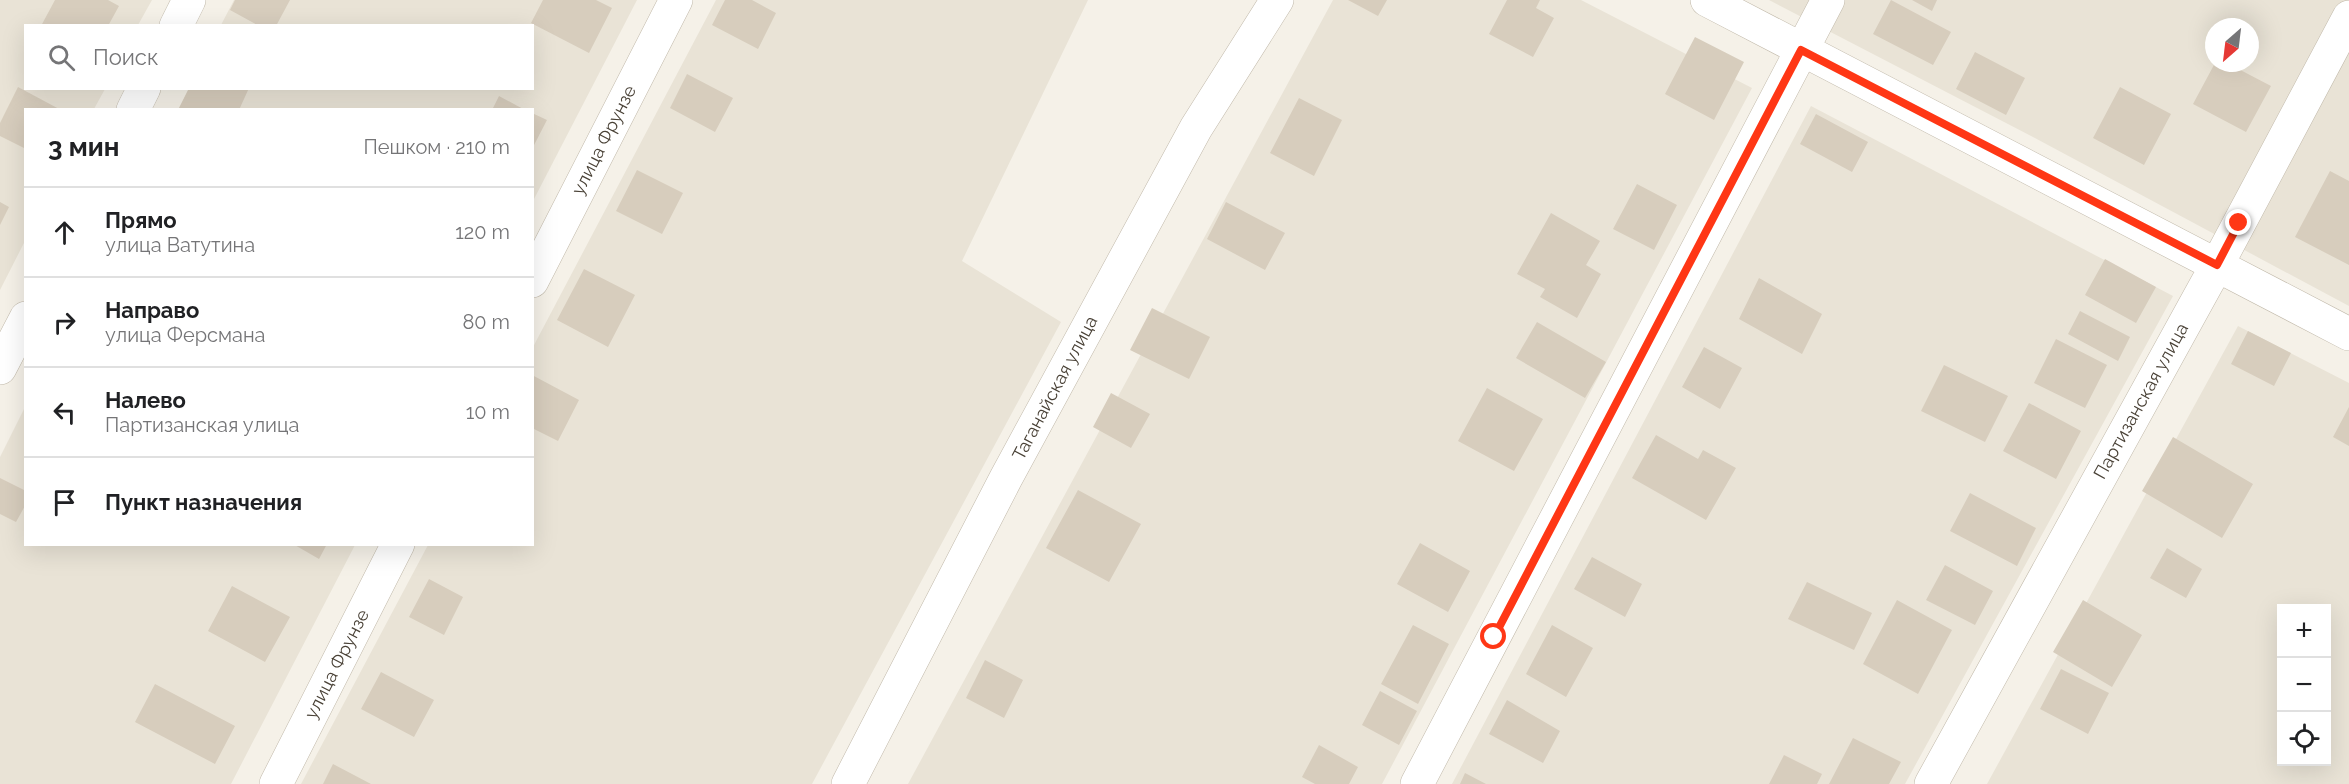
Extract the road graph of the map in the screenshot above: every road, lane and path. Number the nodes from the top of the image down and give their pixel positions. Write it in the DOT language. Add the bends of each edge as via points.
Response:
graph roads {
  1 [pos="189,0"];
  2 [pos="676,0"];
  3 [pos="1277,0"];
  4 [pos="1707,0"];
  5 [pos="1828,0"];
  6 [pos="2349,17"];
  7 [pos="177,24"];
  8 [pos="1801,50"];
  9 [pos="143,90"];
  10 [pos="134,108"];
  11 [pos="2217,265"];
  12 [pos="534,277"];
  13 [pos="24,322"];
  14 [pos="2349,334"];
  15 [pos="0,368"];
  16 [pos="397,546"];
  17 [pos="276,784"];
  18 [pos="848,784"];
  19 [pos="1417,784"];
  20 [pos="1931,784"];
  1 -- 7 [label="street"];
  2 -- 12 [label="street, улица Фрунзе"];
  3 -- 18 [label="street, Таганайская улица" via="1196,128 1006,478"];
  4 -- 8 [label="street"];
  5 -- 8 [label="street"];
  6 -- 11 [label="street, Партизанская улица"];
  8 -- 11 [label="street"];
  8 -- 19 [label="street"];
  9 -- 10 [label="street"];
  11 -- 14 [label="street"];
  11 -- 20 [label="street, Партизанская улица"];
  13 -- 15 [label="street"];
  16 -- 17 [label="street, улица Фрунзе"];
}
